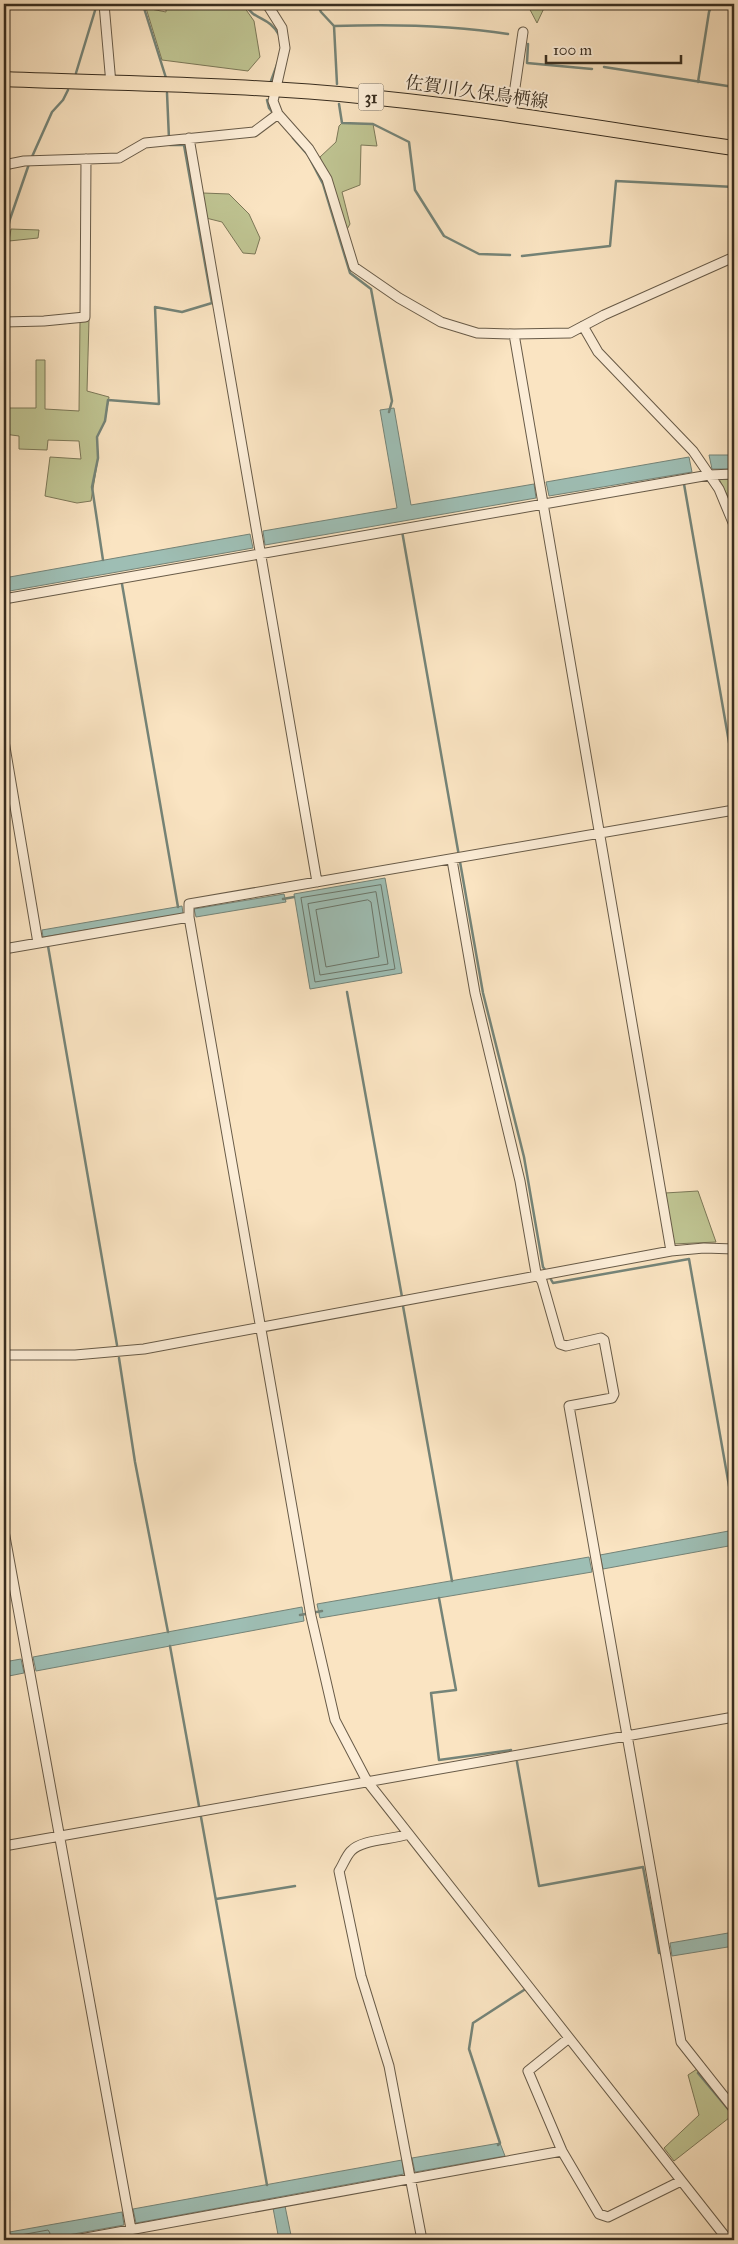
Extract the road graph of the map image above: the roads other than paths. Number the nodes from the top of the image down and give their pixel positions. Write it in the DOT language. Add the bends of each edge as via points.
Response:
graph roads {
  1 [pos="104,4"];
  2 [pos="267,4"];
  3 [pos="523,32"];
  4 [pos="4,79"];
  5 [pos="111,84"];
  6 [pos="274,90"];
  7 [pos="278,114"];
  8 [pos="512,115"];
  9 [pos="189,138"];
  10 [pos="734,148"];
  11 [pos="86,159"];
  12 [pos="4,165"];
  13 [pos="734,257"];
  14 [pos="4,322"];
  15 [pos="583,326"];
  16 [pos="514,334"];
  17 [pos="707,471"];
  18 [pos="734,474"];
  19 [pos="543,504"];
  20 [pos="734,525"];
  21 [pos="258,545"];
  22 [pos="4,599"];
  23 [pos="4,741"];
  24 [pos="734,810"];
  25 [pos="600,834"];
  26 [pos="452,860"];
  27 [pos="317,882"];
  28 [pos="189,913"];
  29 [pos="38,943"];
  30 [pos="4,949"];
  31 [pos="734,1249"];
  32 [pos="671,1251"];
  33 [pos="545,1275"];
  34 [pos="260,1327"];
  35 [pos="4,1355"];
  36 [pos="4,1531"];
  37 [pos="734,1717"];
  38 [pos="627,1736"];
  39 [pos="367,1782"];
  40 [pos="408,1834"];
  41 [pos="58,1836"];
  42 [pos="4,1846"];
  43 [pos="569,2038"];
  44 [pos="734,2109"];
  45 [pos="562,2151"];
  46 [pos="409,2170"];
  47 [pos="681,2181"];
  48 [pos="131,2230"];
  49 [pos="75,2240"];
  50 [pos="133,2240"];
  51 [pos="422,2240"];
  52 [pos="728,2240"];
  1 -- 5 [label="street"];
  2 -- 6 [label="street" via="282,28 285,48"];
  3 -- 8 [label="street"];
  4 -- 5 [label="main road, 佐賀川久保鳥栖線 / 31"];
  5 -- 6 [label="main road, 佐賀川久保鳥栖線 / 31"];
  6 -- 7 [label="street" via="273,101"];
  6 -- 8 [label="main road, 佐賀川久保鳥栖線 / 31" via="368,97"];
  7 -- 9 [label="street" via="254,132"];
  7 -- 16 [label="street" via="309,149 327,180 354,267 441,322 477,332"];
  8 -- 10 [label="main road, 佐賀川久保鳥栖線 / 31"];
  9 -- 11 [label="street" via="145,144 119,158"];
  9 -- 21 [label="street"];
  11 -- 12 [label="street" via="35,160"];
  11 -- 14 [label="street" via="85,317"];
  13 -- 15 [label="street"];
  15 -- 16 [label="street" via="570,333"];
  15 -- 17 [label="street" via="598,352"];
  16 -- 19 [label="street"];
  17 -- 18 [label="street"];
  17 -- 19 [label="street"];
  17 -- 20 [label="street" via="719,489"];
  19 -- 21 [label="street" via="402,529"];
  19 -- 25 [label="street"];
  21 -- 22 [label="street"];
  21 -- 27 [label="street"];
  23 -- 29 [label="street"];
  24 -- 25 [label="street"];
  25 -- 26 [label="street"];
  25 -- 32 [label="street"];
  26 -- 27 [label="street"];
  26 -- 33 [label="street" via="476,993 520,1181 536,1273"];
  27 -- 28 [label="street" via="189,904"];
  28 -- 29 [label="street"];
  28 -- 34 [label="street"];
  29 -- 30 [label="street"];
  31 -- 32 [label="street"];
  32 -- 33 [label="street"];
  33 -- 34 [label="street"];
  33 -- 38 [label="street" via="542,1281 560,1344 566,1346 604,1340 614,1394 612,1398 569,1406"];
  34 -- 35 [label="street" via="116,1352"];
  34 -- 39 [label="street" via="311,1612 335,1720"];
  36 -- 41 [label="street"];
  37 -- 38 [label="street"];
  38 -- 39 [label="street"];
  38 -- 44 [label="street" via="680,2042"];
  39 -- 40 [label="street"];
  39 -- 41 [label="street"];
  40 -- 43 [label="street"];
  40 -- 46 [label="street" via="352,1850 339,1871 361,1976 389,2066"];
  41 -- 42 [label="street"];
  41 -- 48 [label="street"];
  43 -- 45 [label="street" via="528,2071"];
  43 -- 47 [label="street"];
  45 -- 46 [label="street"];
  45 -- 47 [label="street" via="600,2214 608,2218"];
  46 -- 48 [label="street" via="278,2203"];
  46 -- 51 [label="street"];
  47 -- 52 [label="street"];
  48 -- 49 [label="street"];
  48 -- 50 [label="street"];
}
